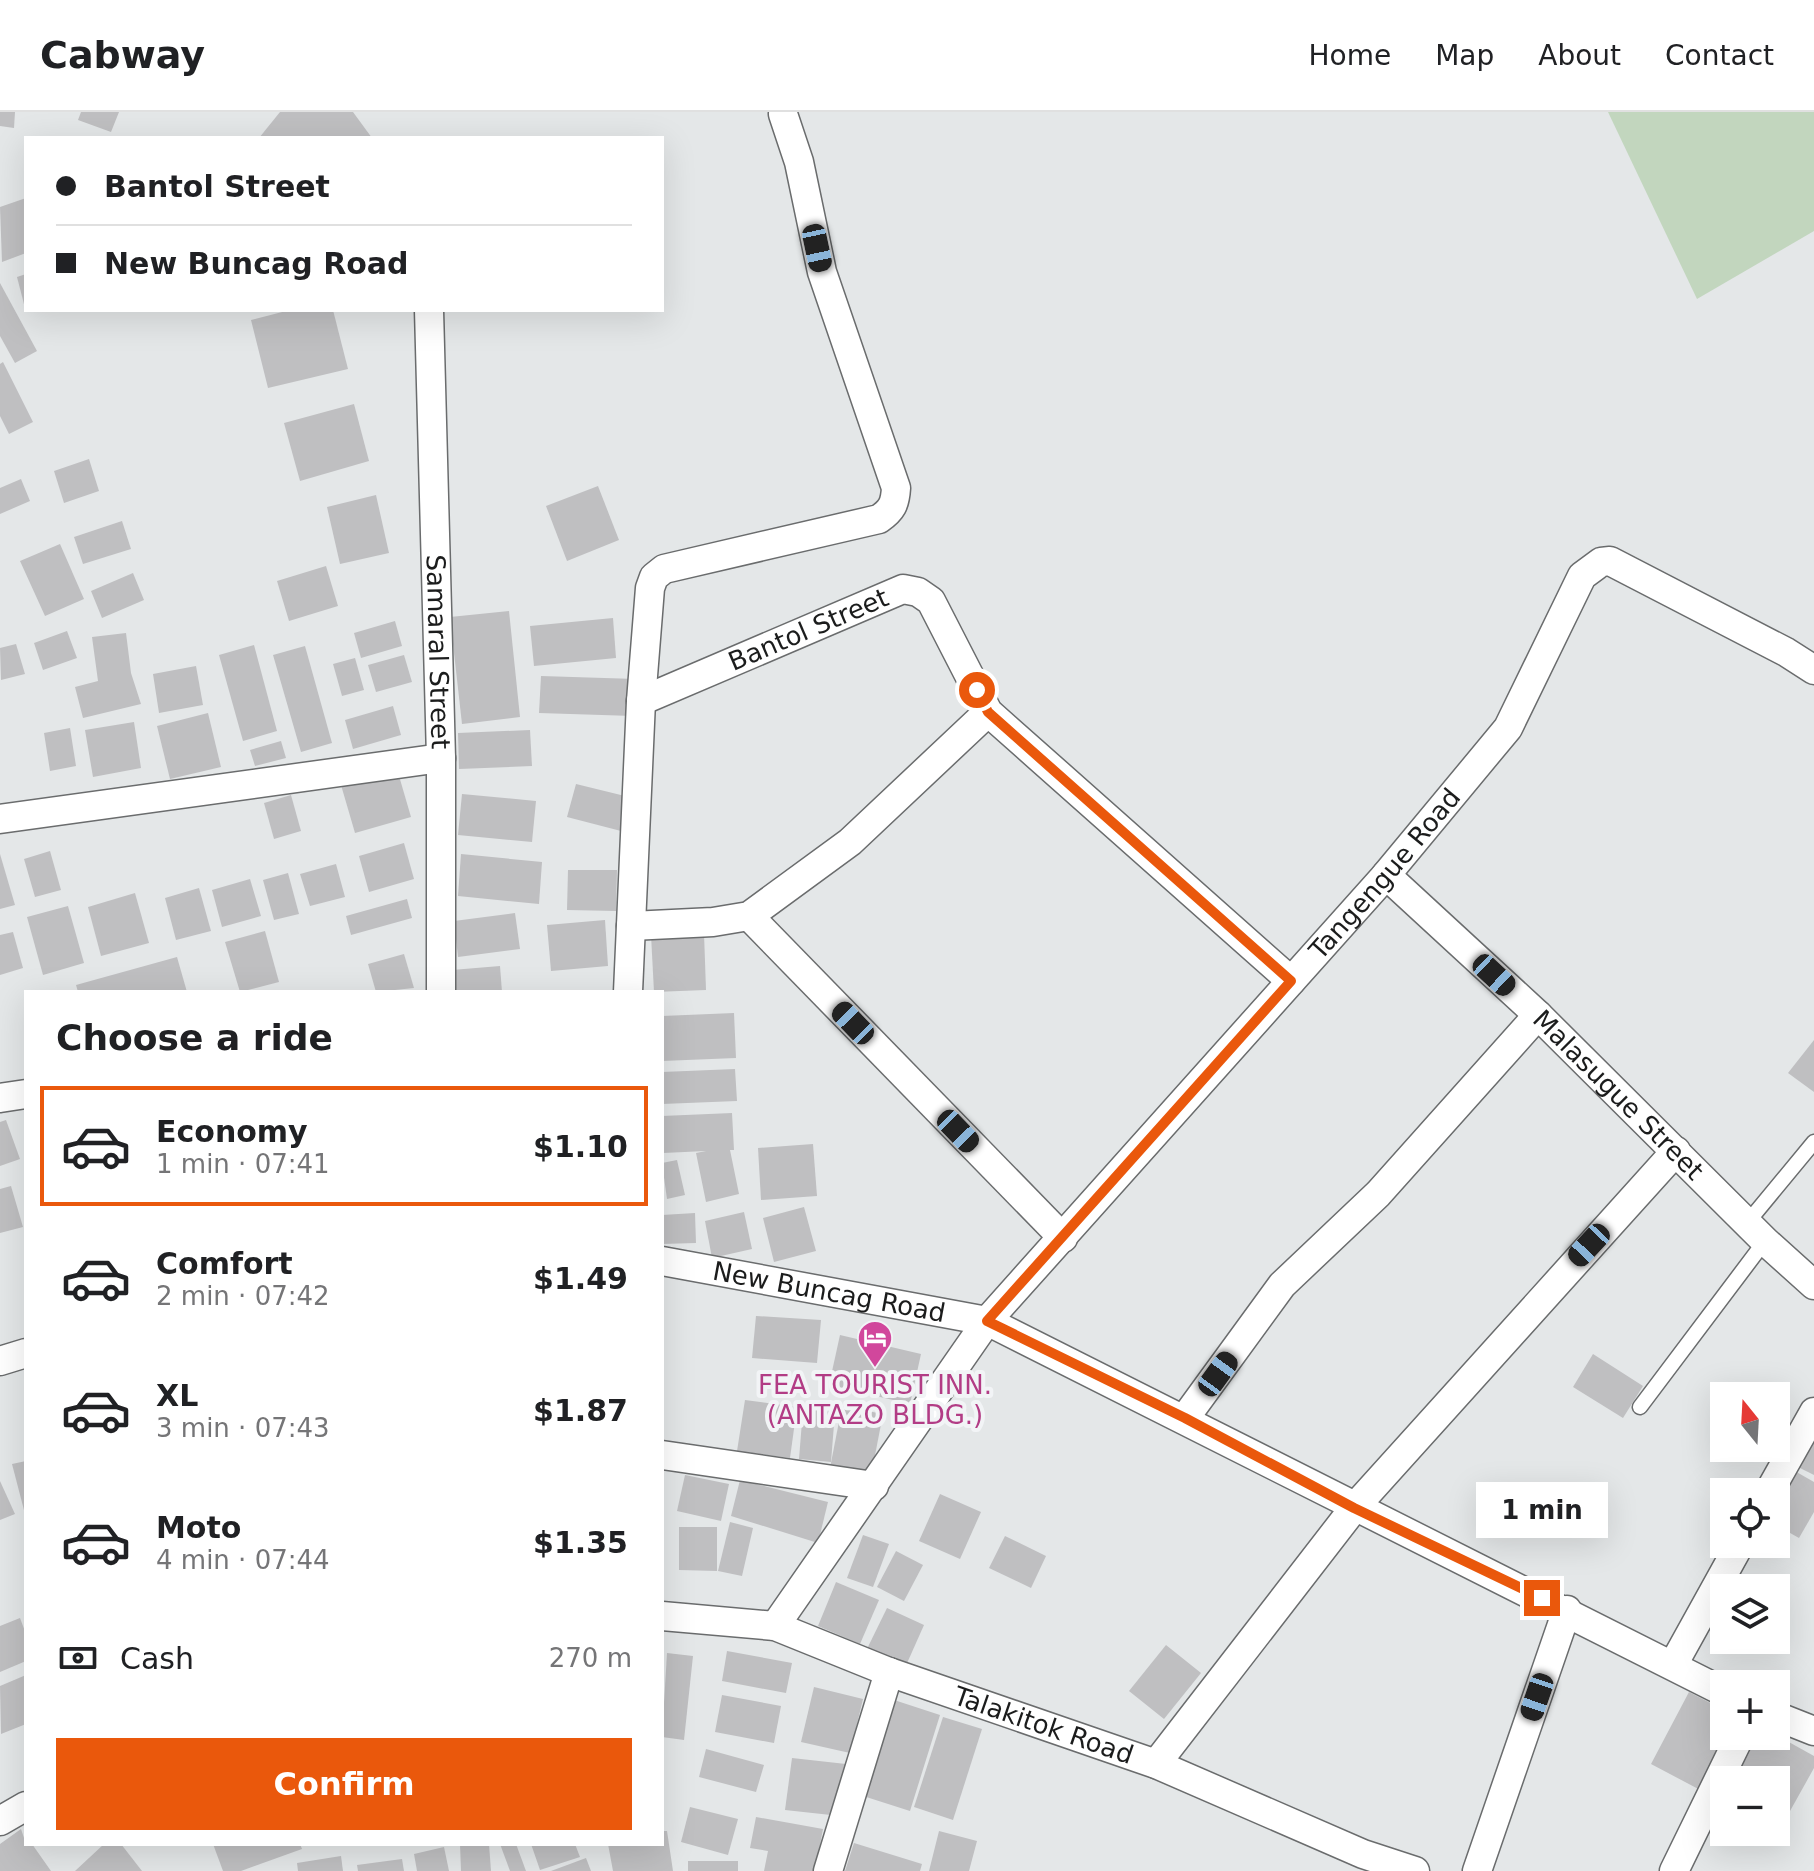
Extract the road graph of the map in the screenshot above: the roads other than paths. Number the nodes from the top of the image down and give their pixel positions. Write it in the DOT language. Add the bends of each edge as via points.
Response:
graph roads {
  1 [pos="783,114"];
  2 [pos="429,312"];
  3 [pos="1814,670"];
  4 [pos="641,701"];
  5 [pos="988,712"];
  6 [pos="441,758"];
  7 [pos="0,819"];
  8 [pos="1386,875"];
  9 [pos="749,916"];
  10 [pos="631,926"];
  11 [pos="1291,981"];
  12 [pos="441,990"];
  13 [pos="628,990"];
  14 [pos="1538,1015"];
  15 [pos="24,1094"];
  16 [pos="0,1098"];
  17 [pos="1814,1142"];
  18 [pos="1676,1151"];
  19 [pos="1756,1232"];
  20 [pos="1063,1238"];
  21 [pos="664,1261"];
  22 [pos="1814,1285"];
  23 [pos="987,1321"];
  24 [pos="24,1354"];
  25 [pos="0,1361"];
  26 [pos="1640,1407"];
  27 [pos="1814,1412"];
  28 [pos="1185,1418"];
  29 [pos="664,1455"];
  30 [pos="1777,1478"];
  31 [pos="874,1486"];
  32 [pos="1354,1508"];
  33 [pos="1732,1558"];
  34 [pos="1567,1610"];
  35 [pos="664,1616"];
  36 [pos="775,1626"];
  37 [pos="1673,1665"];
  38 [pos="889,1672"];
  39 [pos="1710,1685"];
  40 [pos="1790,1722"];
  41 [pos="1814,1731"];
  42 [pos="1733,1750"];
  43 [pos="1156,1764"];
  44 [pos="24,1807"];
  45 [pos="0,1821"];
  46 [pos="828,1871"];
  47 [pos="1415,1871"];
  48 [pos="1477,1871"];
  49 [pos="1674,1871"];
  1 -- 4 [label="street" via="799,162 822,272 896,488 895,501 879,519 664,569 650,588"];
  2 -- 6 [label="street, Samaral Street"];
  3 -- 8 [label="street, Tangengue Road" via="1610,561 1601,562 1582,576 1508,728"];
  4 -- 5 [label="street, Bantol Street" via="903,589 931,601"];
  4 -- 10 [label="street"];
  5 -- 9 [label="street" via="850,842"];
  5 -- 11 [label="street, Bantol Street"];
  6 -- 7 [label="street"];
  6 -- 12 [label="street, Samaral Street"];
  8 -- 11 [label="street, Tangengue Road"];
  8 -- 14 [label="street, Malasugue Street"];
  9 -- 10 [label="street"];
  9 -- 20 [label="street"];
  10 -- 13 [label="street"];
  11 -- 20 [label="street, Tangengue Road"];
  14 -- 18 [label="street, Malasugue Street"];
  14 -- 28 [label="street" via="1378,1194 1282,1285"];
  15 -- 16 [label="street"];
  17 -- 19 [label="lane"];
  18 -- 19 [label="street, Malasugue Street"];
  18 -- 32 [label="street"];
  19 -- 22 [label="street, Malasugue Street"];
  19 -- 26 [label="lane"];
  20 -- 23 [label="street, Tangengue Road"];
  21 -- 23 [label="street, New Buncag Road"];
  23 -- 28 [label="street, New Buncag Road"];
  23 -- 31 [label="street, Tangengue Road"];
  24 -- 25 [label="street"];
  27 -- 30 [label="street"];
  28 -- 32 [label="street, New Buncag Road"];
  29 -- 31 [label="street"];
  31 -- 36 [label="street, Tangengue Road"];
  32 -- 34 [label="street, New Buncag Road"];
  32 -- 43 [label="street"];
  33 -- 37 [label="street"];
  34 -- 37 [label="street, New Buncag Road"];
  34 -- 48 [label="street"];
  35 -- 36 [label="street, Talakitok Road"];
  36 -- 38 [label="street, Talakitok Road"];
  37 -- 39 [label="street, New Buncag Road"];
  38 -- 43 [label="street, Talakitok Road"];
  38 -- 46 [label="street"];
  40 -- 41 [label="street"];
  42 -- 49 [label="street"];
  43 -- 47 [label="street, Talakitok Road" via="1363,1854"];
  44 -- 45 [label="street"];
}
